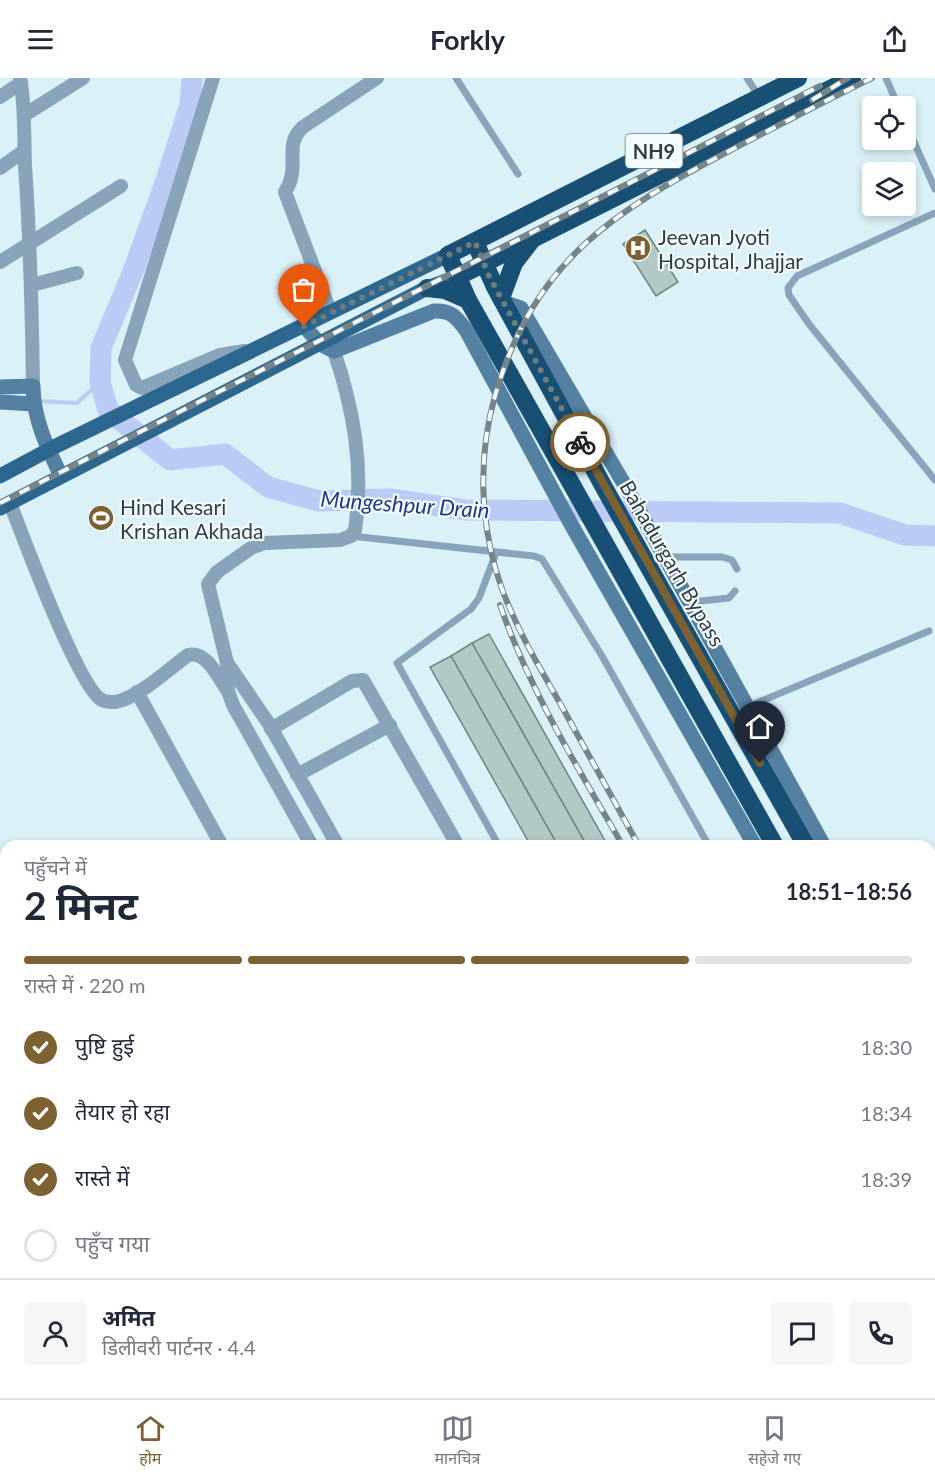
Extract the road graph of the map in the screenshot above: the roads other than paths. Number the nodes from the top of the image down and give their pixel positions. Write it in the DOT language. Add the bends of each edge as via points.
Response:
graph roads {
  1 [pos="83,78"];
  2 [pos="213,78"];
  3 [pos="377,78"];
  4 [pos="456,78"];
  5 [pos="747,78"];
  6 [pos="798,78"];
  7 [pos="852,78"];
  8 [pos="886,78"];
  9 [pos="20,80"];
  10 [pos="894,96"];
  11 [pos="0,97"];
  12 [pos="760,97"];
  13 [pos="26,114"];
  14 [pos="916,146"];
  15 [pos="24,151"];
  16 [pos="0,168"];
  17 [pos="518,174"];
  18 [pos="121,186"];
  19 [pos="935,189"];
  20 [pos="935,213"];
  21 [pos="534,237"];
  22 [pos="30,242"];
  23 [pos="475,242"];
  24 [pos="448,255"];
  25 [pos="0,262"];
  26 [pos="483,264"];
  27 [pos="77,273"];
  28 [pos="457,277"];
  29 [pos="32,285"];
  30 [pos="427,288"];
  31 [pos="468,300"];
  32 [pos="502,300"];
  33 [pos="330,311"];
  34 [pos="304,326"];
  35 [pos="320,344"];
  36 [pos="254,349"];
  37 [pos="334,351"];
  38 [pos="0,387"];
  39 [pos="33,394"];
  40 [pos="0,402"];
  41 [pos="52,448"];
  42 [pos="63,475"];
  43 [pos="0,476"];
  44 [pos="935,480"];
  45 [pos="5,505"];
  46 [pos="351,536"];
  47 [pos="496,553"];
  48 [pos="664,557"];
  49 [pos="737,569"];
  50 [pos="735,591"];
  51 [pos="689,602"];
  52 [pos="929,631"];
  53 [pos="227,663"];
  54 [pos="228,691"];
  55 [pos="137,692"];
  56 [pos="747,707"];
  57 [pos="390,724"];
  58 [pos="271,729"];
  59 [pos="297,775"];
  60 [pos="219,840"];
  61 [pos="309,840"];
  62 [pos="335,840"];
  63 [pos="455,840"];
  64 [pos="496,840"];
  65 [pos="706,840"];
  66 [pos="752,840"];
  67 [pos="772,840"];
  68 [pos="803,840"];
  69 [pos="822,840"];
  1 -- 13 [label="street"];
  2 -- 36 [label="street" via="125,360 136,386 144,388 220,355"];
  3 -- 33 [label="street" via="303,127 293,142 295,168 285,192"];
  4 -- 17 [label="lane"];
  5 -- 12 [label="lane"];
  6 -- 12 [label="highway, NH9"];
  7 -- 21 [label="highway, NH9"];
  8 -- 10 [label="lane"];
  9 -- 11 [label="street"];
  9 -- 13 [label="street"];
  12 -- 23 [label="highway, NH9"];
  13 -- 15 [label="street"];
  14 -- 19 [label="lane"];
  15 -- 16 [label="street"];
  15 -- 22 [label="street"];
  18 -- 22 [label="street"];
  20 -- 44 [label="lane" via="797,276 788,288 809,324"];
  21 -- 26 [label="highway, NH9"];
  21 -- 32 [label="highway" via="514,263"];
  22 -- 25 [label="street"];
  22 -- 29 [label="street"];
  23 -- 24 [label="highway, NH9"];
  23 -- 26 [label="highway, Bahadurgarh Bypass"];
  24 -- 28 [label="highway"];
  24 -- 33 [label="main road"];
  26 -- 28 [label="highway"];
  26 -- 32 [label="highway, Bahadurgarh Bypass"];
  27 -- 29 [label="street"];
  28 -- 30 [label="main road"];
  28 -- 31 [label="highway"];
  29 -- 39 [label="street"];
  30 -- 31 [label="highway" via="445,290"];
  30 -- 35 [label="main road"];
  31 -- 67 [label="highway"];
  32 -- 48 [label="main road" via="521,308"];
  32 -- 68 [label="highway, Bahadurgarh Bypass"];
  33 -- 34 [label="main road"];
  34 -- 35 [label="main road"];
  34 -- 36 [label="main road"];
  35 -- 37 [label="main road"];
  35 -- 42 [label="main road"];
  36 -- 41 [label="main road"];
  37 -- 46 [label="street" via="354,421 359,464 358,515"];
  37 -- 66 [label="main road" via="434,311 455,315"];
  38 -- 39 [label="main road"];
  39 -- 40 [label="main road"];
  39 -- 41 [label="main road"];
  41 -- 42 [label="main road"];
  41 -- 43 [label="main road"];
  42 -- 45 [label="main road"];
  45 -- 55 [label="street" via="75,660 94,693 102,700 115,702"];
  46 -- 47 [label="lane"];
  46 -- 53 [label="street" via="340,540 265,543 217,572 208,588"];
  47 -- 64 [label="lane" via="471,609 397,663"];
  47 -- 65 [label="lane" via="534,556 544,563 602,656"];
  48 -- 49 [label="lane" via="722,557 732,560"];
  48 -- 51 [label="main road"];
  50 -- 51 [label="lane" via="729,598"];
  51 -- 56 [label="main road"];
  52 -- 56 [label="lane"];
  53 -- 54 [label="street"];
  53 -- 58 [label="street"];
  54 -- 55 [label="street" via="202,655 195,653"];
  54 -- 61 [label="street"];
  55 -- 60 [label="street"];
  56 -- 69 [label="main road"];
  57 -- 58 [label="street" via="367,684 358,679"];
  57 -- 59 [label="street"];
  57 -- 63 [label="street"];
  58 -- 59 [label="street"];
  59 -- 62 [label="street"];
}
